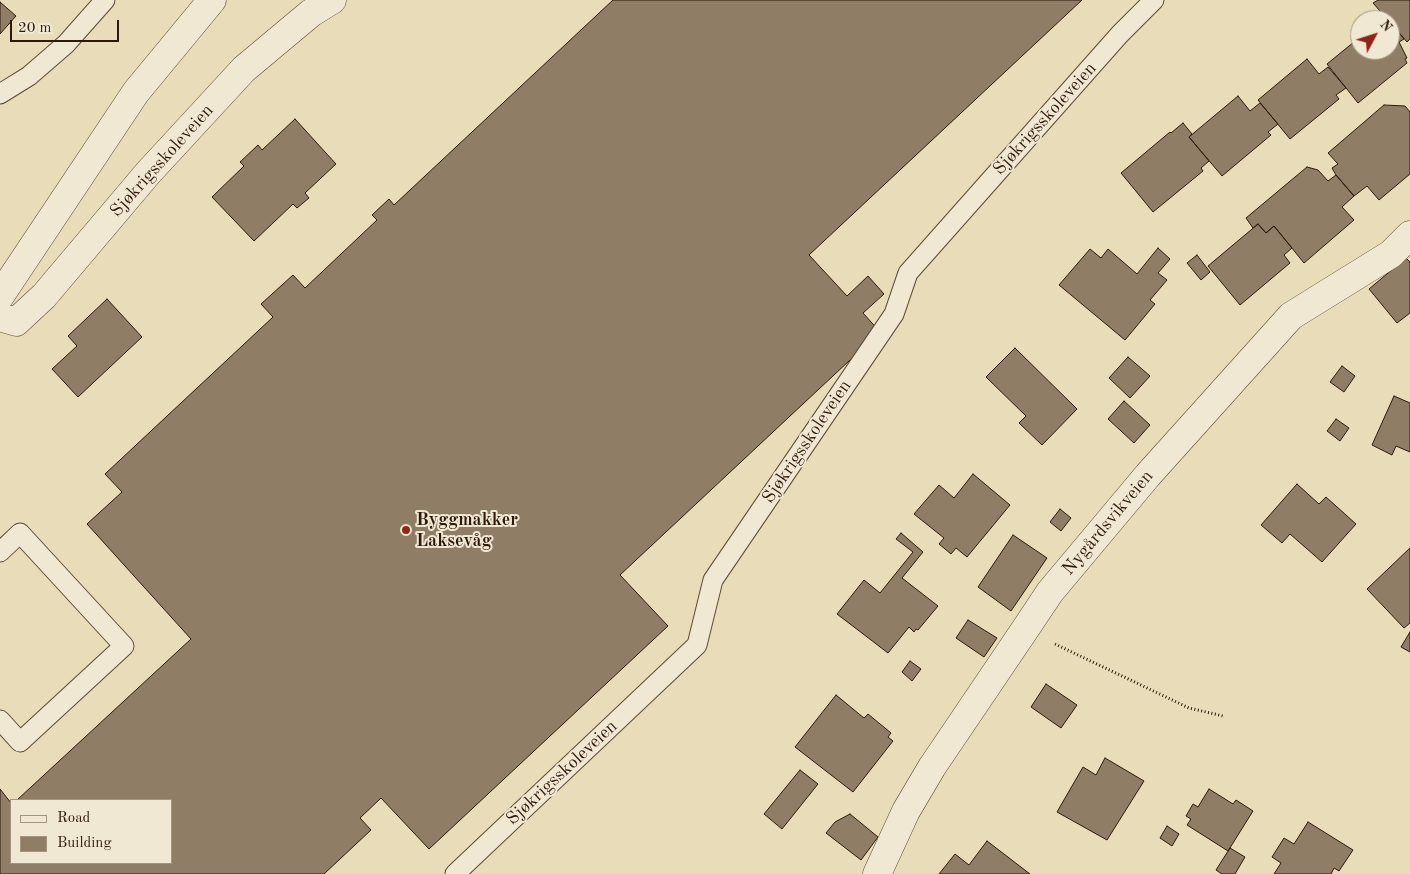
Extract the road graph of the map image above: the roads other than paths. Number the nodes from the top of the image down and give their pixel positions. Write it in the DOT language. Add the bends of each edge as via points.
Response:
graph roads {
  1 [pos="104,0"];
  2 [pos="212,0"];
  3 [pos="332,0"];
  4 [pos="1154,0"];
  5 [pos="0,94"];
  6 [pos="1410,235"];
  7 [pos="0,296"];
  8 [pos="0,317"];
  9 [pos="0,552"];
  10 [pos="0,720"];
  11 [pos="455,874"];
  12 [pos="878,874"];
  1 -- 5 [label="lane" via="66,44 29,76"];
  2 -- 7 [label="street" via="136,92"];
  3 -- 8 [label="street, Sjøkrigsskoleveien" via="244,69 148,173 44,296 16,322"];
  4 -- 11 [label="lane, Sjøkrigsskoleveien" via="908,272 894,314 712,580 697,645"];
  6 -- 12 [label="street, Nygårdsvikveien" via="1391,254 1291,316 1148,475 1050,592 932,767 906,811"];
  9 -- 10 [label="lane" via="20,533 124,646 20,742"];
}
